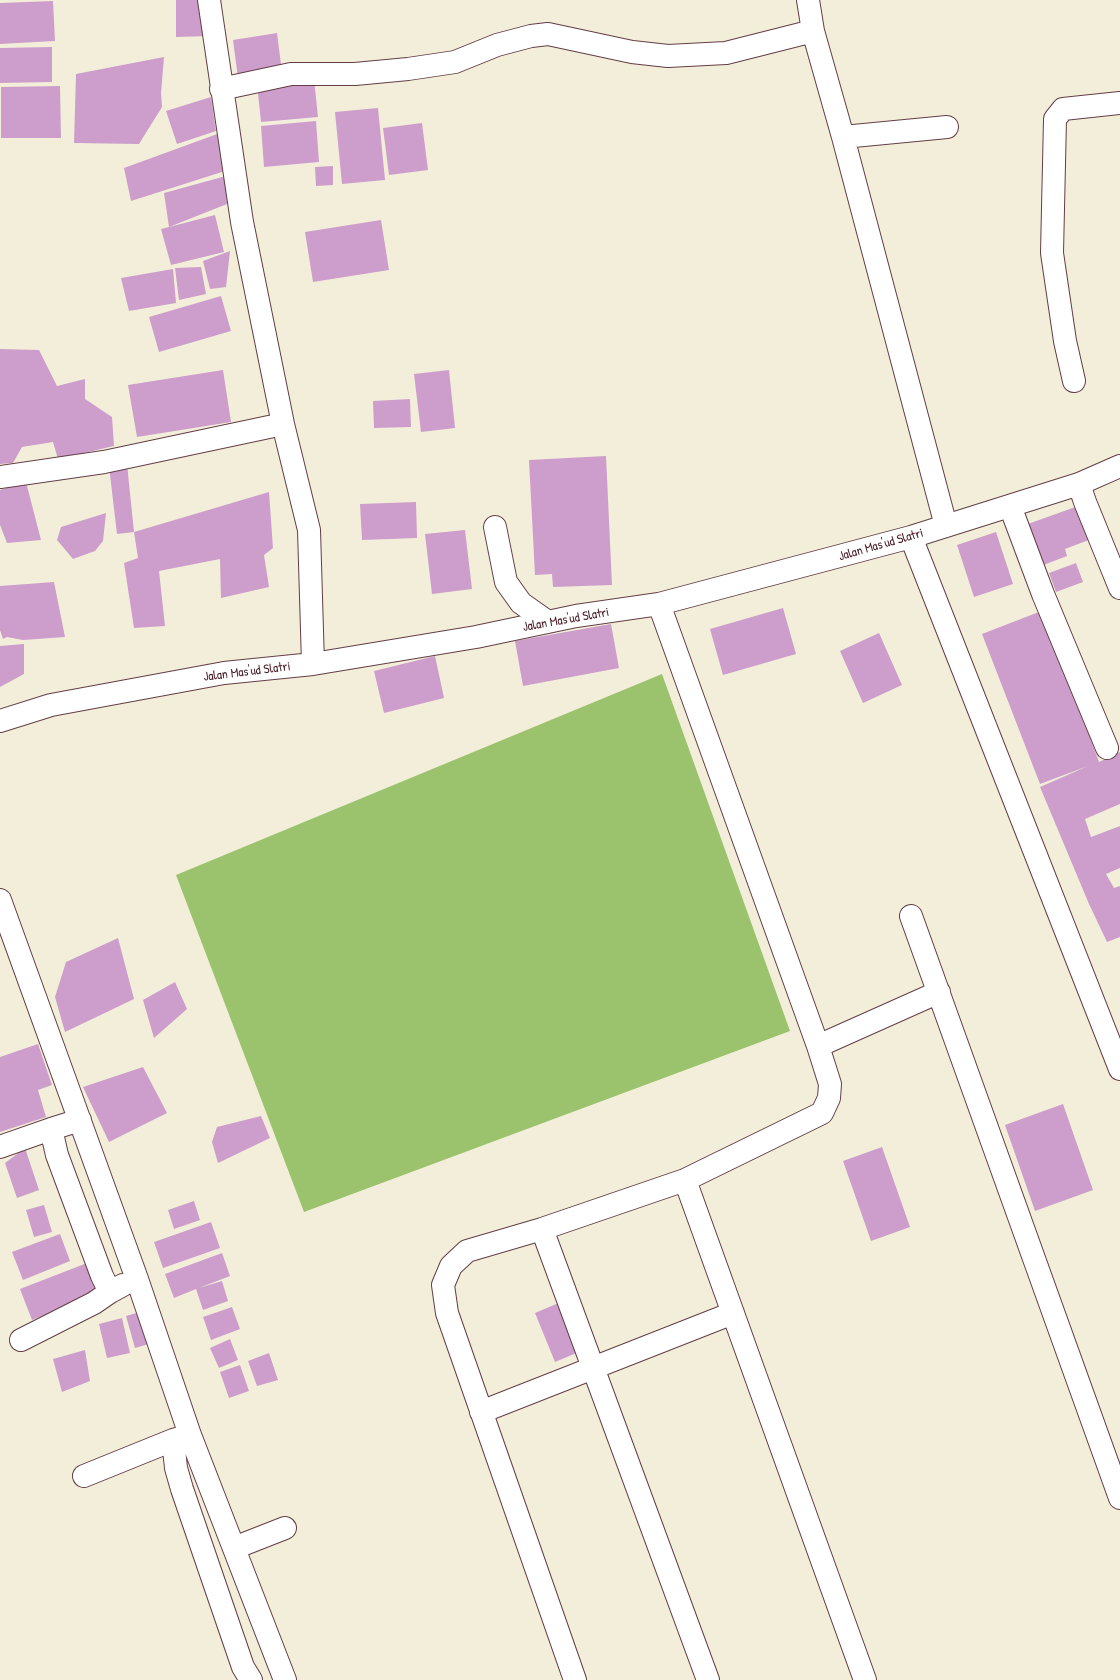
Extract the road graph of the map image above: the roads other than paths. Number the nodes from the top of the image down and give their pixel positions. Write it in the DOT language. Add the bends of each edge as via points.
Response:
graph roads {
  1 [pos="209,0"];
  2 [pos="808,0"];
  3 [pos="813,31"];
  4 [pos="221,89"];
  5 [pos="1120,103"];
  6 [pos="947,127"];
  7 [pos="843,137"];
  8 [pos="1074,381"];
  9 [pos="283,424"];
  10 [pos="1120,466"];
  11 [pos="0,477"];
  12 [pos="1079,484"];
  13 [pos="1010,506"];
  14 [pos="946,526"];
  15 [pos="495,527"];
  16 [pos="910,537"];
  17 [pos="1120,588"];
  18 [pos="659,604"];
  19 [pos="548,622"];
  20 [pos="313,664"];
  21 [pos="0,721"];
  22 [pos="1107,748"];
  23 [pos="0,900"];
  24 [pos="911,916"];
  25 [pos="939,992"];
  26 [pos="818,1046"];
  27 [pos="1120,1069"];
  28 [pos="80,1120"];
  29 [pos="51,1129"];
  30 [pos="0,1147"];
  31 [pos="685,1180"];
  32 [pos="542,1229"];
  33 [pos="137,1279"];
  34 [pos="110,1292"];
  35 [pos="733,1314"];
  36 [pos="21,1340"];
  37 [pos="594,1369"];
  38 [pos="481,1412"];
  39 [pos="181,1437"];
  40 [pos="84,1476"];
  41 [pos="1120,1498"];
  42 [pos="285,1528"];
  43 [pos="234,1548"];
  44 [pos="278,1679"];
  45 [pos="250,1680"];
  46 [pos="575,1680"];
  47 [pos="708,1680"];
  48 [pos="865,1680"];
  1 -- 4 [label="street"];
  2 -- 3 [label="street"];
  3 -- 4 [label="street" via="726,53 668,56 632,52 548,34 497,45 455,62 355,74 291,74"];
  3 -- 7 [label="street"];
  4 -- 9 [label="street" via="242,222"];
  5 -- 8 [label="street" via="1062,109 1055,119 1052,253"];
  6 -- 7 [label="street"];
  7 -- 14 [label="street"];
  9 -- 11 [label="street" via="104,462"];
  9 -- 20 [label="street" via="309,530"];
  10 -- 12 [label="street, Jalan Mas'ud Slatri"];
  12 -- 13 [label="street, Jalan Mas'ud Slatri"];
  12 -- 17 [label="street"];
  13 -- 14 [label="street, Jalan Mas'ud Slatri"];
  13 -- 22 [label="street" via="1043,594"];
  14 -- 16 [label="street, Jalan Mas'ud Slatri"];
  15 -- 19 [label="street" via="506,582 521,603"];
  16 -- 18 [label="street, Jalan Mas'ud Slatri"];
  16 -- 27 [label="street"];
  18 -- 19 [label="street, Jalan Mas'ud Slatri"];
  18 -- 26 [label="street"];
  19 -- 20 [label="street, Jalan Mas'ud Slatri" via="476,637"];
  20 -- 21 [label="street, Jalan Mas'ud Slatri" via="224,672 51,705"];
  23 -- 28 [label="street"];
  24 -- 25 [label="street"];
  25 -- 26 [label="street"];
  25 -- 41 [label="street"];
  26 -- 31 [label="street" via="830,1084 829,1098 822,1113"];
  28 -- 29 [label="street"];
  28 -- 33 [label="street"];
  29 -- 30 [label="street"];
  29 -- 34 [label="street" via="56,1155"];
  31 -- 32 [label="street"];
  31 -- 35 [label="street"];
  32 -- 37 [label="street"];
  32 -- 38 [label="street" via="466,1251 451,1266 443,1285 447,1313"];
  33 -- 34 [label="street"];
  33 -- 39 [label="street"];
  34 -- 36 [label="street" via="94,1303"];
  35 -- 37 [label="street"];
  35 -- 48 [label="street"];
  37 -- 38 [label="street"];
  37 -- 47 [label="street"];
  38 -- 46 [label="street"];
  39 -- 40 [label="street"];
  39 -- 43 [label="street"];
  39 -- 45 [label="street" via="176,1468 243,1667"];
  42 -- 43 [label="street"];
  43 -- 44 [label="street"];
}
